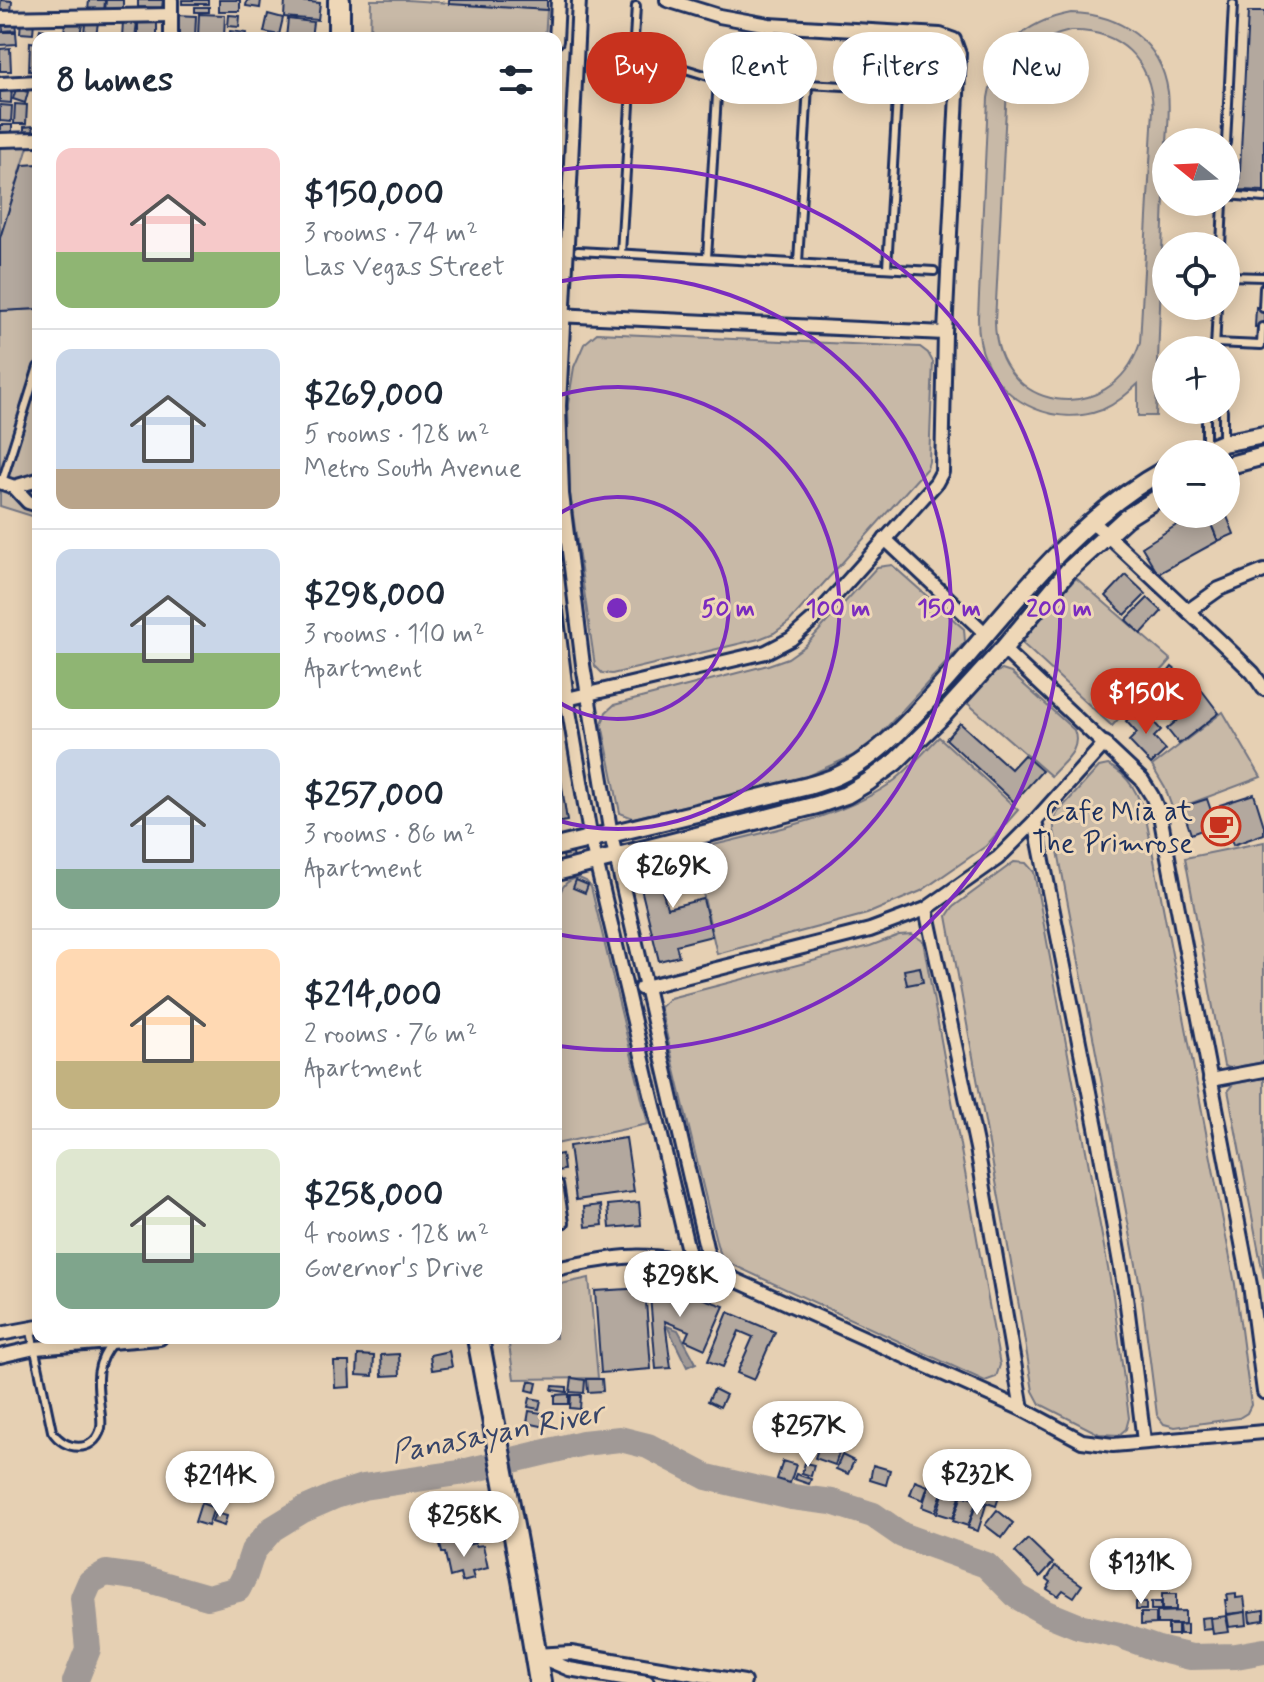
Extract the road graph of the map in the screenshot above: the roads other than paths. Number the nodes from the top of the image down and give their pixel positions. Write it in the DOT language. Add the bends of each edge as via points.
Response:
graph roads {
  1 [pos="171,0"];
  2 [pos="339,0"];
  3 [pos="558,0"];
  4 [pos="579,0"];
  5 [pos="667,0"];
  6 [pos="1233,4"];
  7 [pos="636,6"];
  8 [pos="171,15"];
  9 [pos="0,18"];
  10 [pos="769,25"];
  11 [pos="171,32"];
  12 [pos="339,32"];
  13 [pos="556,32"];
  14 [pos="634,32"];
  15 [pos="768,32"];
  16 [pos="32,82"];
  17 [pos="0,84"];
  18 [pos="630,104"];
  19 [pos="716,104"];
  20 [pos="807,104"];
  21 [pos="897,104"];
  22 [pos="1227,128"];
  23 [pos="32,139"];
  24 [pos="0,140"];
  25 [pos="1240,196"];
  26 [pos="1264,198"];
  27 [pos="578,251"];
  28 [pos="621,253"];
  29 [pos="707,258"];
  30 [pos="798,263"];
  31 [pos="887,268"];
  32 [pos="934,271"];
  33 [pos="1240,276"];
  34 [pos="1264,277"];
  35 [pos="562,283"];
  36 [pos="1264,288"];
  37 [pos="1263,308"];
  38 [pos="562,316"];
  39 [pos="1262,327"];
  40 [pos="945,333"];
  41 [pos="1240,347"];
  42 [pos="1263,347"];
  43 [pos="32,388"];
  44 [pos="1264,435"];
  45 [pos="1240,442"];
  46 [pos="1264,456"];
  47 [pos="1240,462"];
  48 [pos="1152,478"];
  49 [pos="32,481"];
  50 [pos="5,483"];
  51 [pos="562,494"];
  52 [pos="1152,502"];
  53 [pos="32,503"];
  54 [pos="1091,520"];
  55 [pos="1106,535"];
  56 [pos="885,539"];
  57 [pos="1264,571"];
  58 [pos="1188,611"];
  59 [pos="986,634"];
  60 [pos="1003,649"];
  61 [pos="562,659"];
  62 [pos="1258,670"];
  63 [pos="1264,689"];
  64 [pos="588,695"];
  65 [pos="567,699"];
  66 [pos="1105,743"];
  67 [pos="1035,821"];
  68 [pos="611,835"];
  69 [pos="591,840"];
  70 [pos="562,846"];
  71 [pos="617,857"];
  72 [pos="597,862"];
  73 [pos="562,871"];
  74 [pos="926,909"];
  75 [pos="646,987"];
  76 [pos="627,991"];
  77 [pos="1264,1070"];
  78 [pos="1210,1080"];
  79 [pos="562,1204"];
  80 [pos="562,1223"];
  81 [pos="691,1263"];
  82 [pos="562,1268"];
  83 [pos="711,1269"];
  84 [pos="32,1327"];
  85 [pos="0,1334"];
  86 [pos="35,1344"];
  87 [pos="80,1344"];
  88 [pos="111,1344"];
  89 [pos="479,1344"];
  90 [pos="35,1348"];
  91 [pos="0,1356"];
  92 [pos="1264,1392"];
  93 [pos="1022,1409"];
  94 [pos="1264,1432"];
  95 [pos="1144,1441"];
  96 [pos="535,1655"];
  97 [pos="540,1682"];
  98 [pos="647,1682"];
  99 [pos="744,1682"];
  1 -- 8 [label="street"];
  2 -- 12 [label="main road"];
  3 -- 13 [label="street"];
  4 -- 35 [label="street"];
  5 -- 10 [label="street"];
  6 -- 22 [label="lane"];
  7 -- 14 [label="lane"];
  8 -- 9 [label="street"];
  8 -- 11 [label="street"];
  10 -- 15 [label="lane"];
  10 -- 40 [label="street" via="954,40 959,54"];
  16 -- 17 [label="street"];
  18 -- 28 [label="lane"];
  19 -- 29 [label="lane"];
  20 -- 30 [label="lane"];
  21 -- 31 [label="lane"];
  23 -- 24 [label="street"];
  25 -- 26 [label="lane"];
  27 -- 28 [label="lane"];
  28 -- 29 [label="lane"];
  29 -- 30 [label="lane"];
  30 -- 31 [label="lane"];
  31 -- 32 [label="lane"];
  33 -- 34 [label="lane"];
  36 -- 37 [label="lane"];
  38 -- 40 [label="street"];
  39 -- 42 [label="lane"];
  40 -- 56 [label="street" via="942,472"];
  41 -- 42 [label="lane"];
  43 -- 50 [label="lane"];
  44 -- 45 [label="street"];
  46 -- 47 [label="street"];
  48 -- 54 [label="street"];
  49 -- 50 [label="street"];
  50 -- 53 [label="street"];
  51 -- 64 [label="street"];
  52 -- 55 [label="street"];
  54 -- 55 [label="street"];
  54 -- 59 [label="street"];
  55 -- 58 [label="street"];
  55 -- 60 [label="street" via="1068,571"];
  56 -- 59 [label="street"];
  56 -- 64 [label="street" via="791,639 766,652"];
  57 -- 58 [label="street" via="1219,589"];
  58 -- 62 [label="street"];
  59 -- 60 [label="street"];
  59 -- 68 [label="street" via="924,705 859,764 808,786"];
  60 -- 66 [label="street"];
  60 -- 71 [label="street" via="895,762 846,795"];
  61 -- 65 [label="street"];
  62 -- 63 [label="street"];
  64 -- 65 [label="street"];
  64 -- 68 [label="street"];
  65 -- 69 [label="street"];
  66 -- 67 [label="street"];
  66 -- 78 [label="street" via="1142,780 1160,815"];
  67 -- 74 [label="street" via="998,858"];
  67 -- 95 [label="street" via="1121,1266"];
  68 -- 69 [label="street"];
  68 -- 71 [label="street"];
  69 -- 70 [label="street"];
  69 -- 72 [label="street"];
  71 -- 72 [label="street"];
  71 -- 75 [label="street"];
  72 -- 73 [label="street"];
  72 -- 76 [label="street"];
  74 -- 75 [label="street" via="870,930"];
  74 -- 93 [label="street" via="977,1148"];
  75 -- 76 [label="street"];
  75 -- 83 [label="street"];
  76 -- 81 [label="street"];
  77 -- 78 [label="street"];
  78 -- 92 [label="street" via="1250,1285"];
  79 -- 80 [label="lane"];
  81 -- 82 [label="street" via="629,1256"];
  81 -- 83 [label="street"];
  83 -- 93 [label="street"];
  84 -- 85 [label="street"];
  86 -- 90 [label="lane"];
  87 -- 90 [label="street"];
  88 -- 90 [label="lane" via="99,1367 99,1433 89,1444 75,1447 52,1431"];
  89 -- 96 [label="main road"];
  90 -- 91 [label="street"];
  93 -- 95 [label="street" via="1082,1441"];
  94 -- 95 [label="street"];
  96 -- 97 [label="main road"];
  96 -- 98 [label="street" via="569,1669"];
  96 -- 99 [label="street" via="571,1653"];
}
